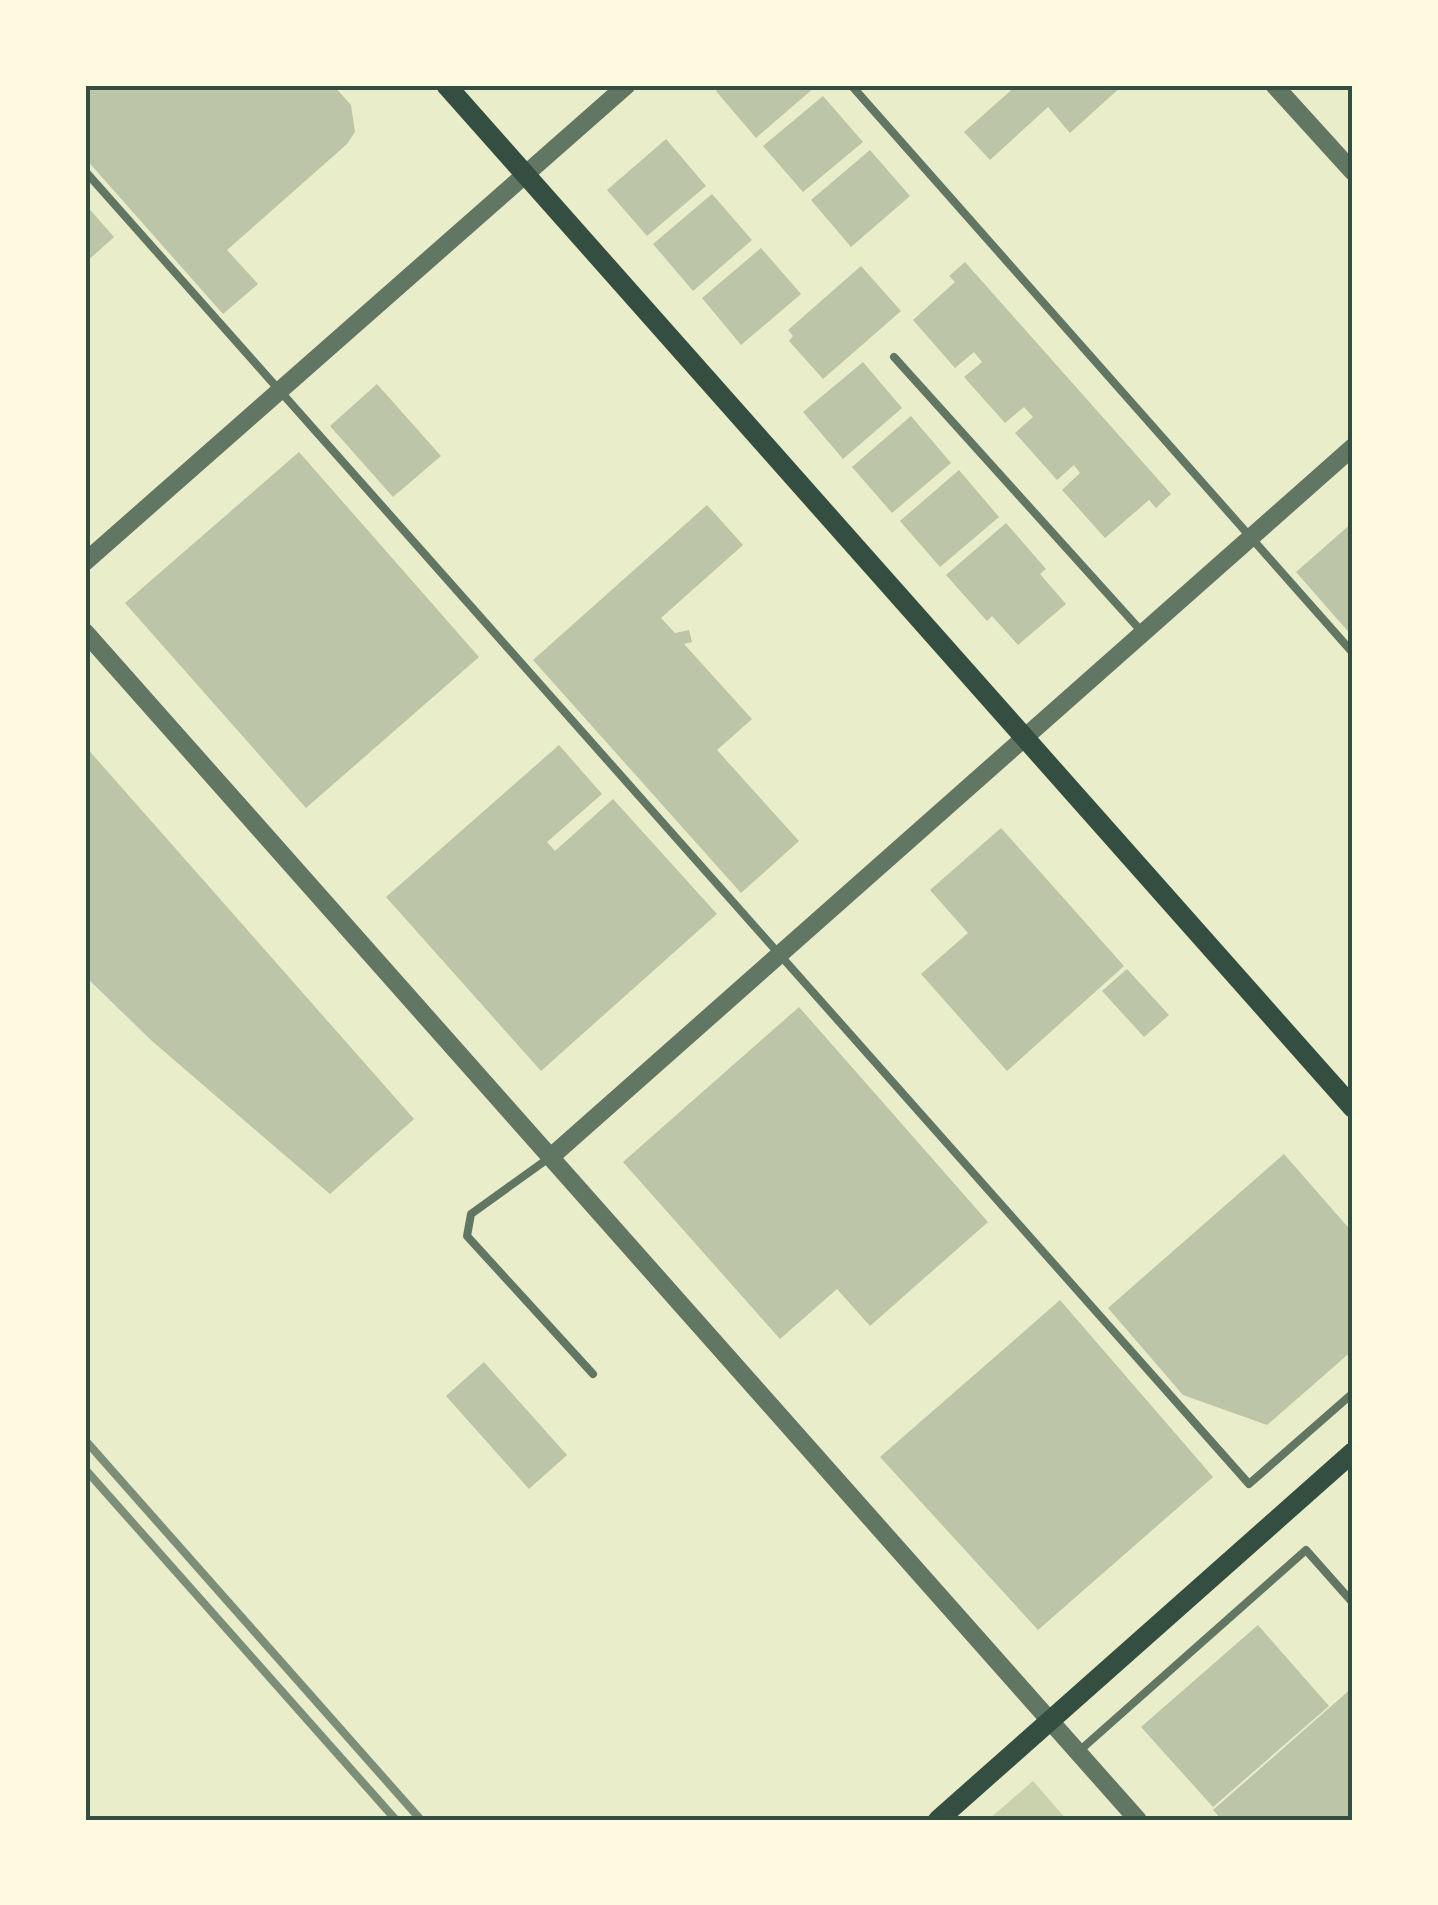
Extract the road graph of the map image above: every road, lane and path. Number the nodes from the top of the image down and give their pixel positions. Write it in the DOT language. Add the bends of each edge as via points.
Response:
graph roads {
  1 [pos="446,85"];
  2 [pos="626,85"];
  3 [pos="851,85"];
  4 [pos="1274,85"];
  5 [pos="85,171"];
  6 [pos="1353,172"];
  7 [pos="525,174"];
  8 [pos="894,356"];
  9 [pos="280,390"];
  10 [pos="1353,447"];
  11 [pos="1250,538"];
  12 [pos="85,562"];
  13 [pos="85,632"];
  14 [pos="1143,633"];
  15 [pos="1353,653"];
  16 [pos="1025,738"];
  17 [pos="781,953"];
  18 [pos="1353,1108"];
  19 [pos="553,1156"];
  20 [pos="593,1374"];
  21 [pos="1353,1393"];
  22 [pos="1353,1452"];
  23 [pos="1353,1602"];
  24 [pos="1078,1752"];
  25 [pos="938,1820"];
  26 [pos="1138,1820"];
  1 -- 7 [label="main road"];
  2 -- 7 [label="street"];
  3 -- 11 [label="lane"];
  4 -- 6 [label="street"];
  5 -- 9 [label="lane"];
  7 -- 9 [label="street"];
  7 -- 16 [label="main road"];
  8 -- 14 [label="lane"];
  9 -- 12 [label="street"];
  9 -- 17 [label="lane"];
  10 -- 11 [label="street"];
  11 -- 14 [label="street"];
  11 -- 15 [label="lane"];
  13 -- 19 [label="street"];
  14 -- 16 [label="street"];
  16 -- 17 [label="street"];
  16 -- 18 [label="main road"];
  17 -- 19 [label="street"];
  17 -- 21 [label="lane" via="1249,1484"];
  19 -- 20 [label="lane" via="471,1214 467,1236"];
  19 -- 24 [label="street"];
  22 -- 25 [label="main road"];
  23 -- 24 [label="lane" via="1306,1550"];
  24 -- 26 [label="street"];
}
